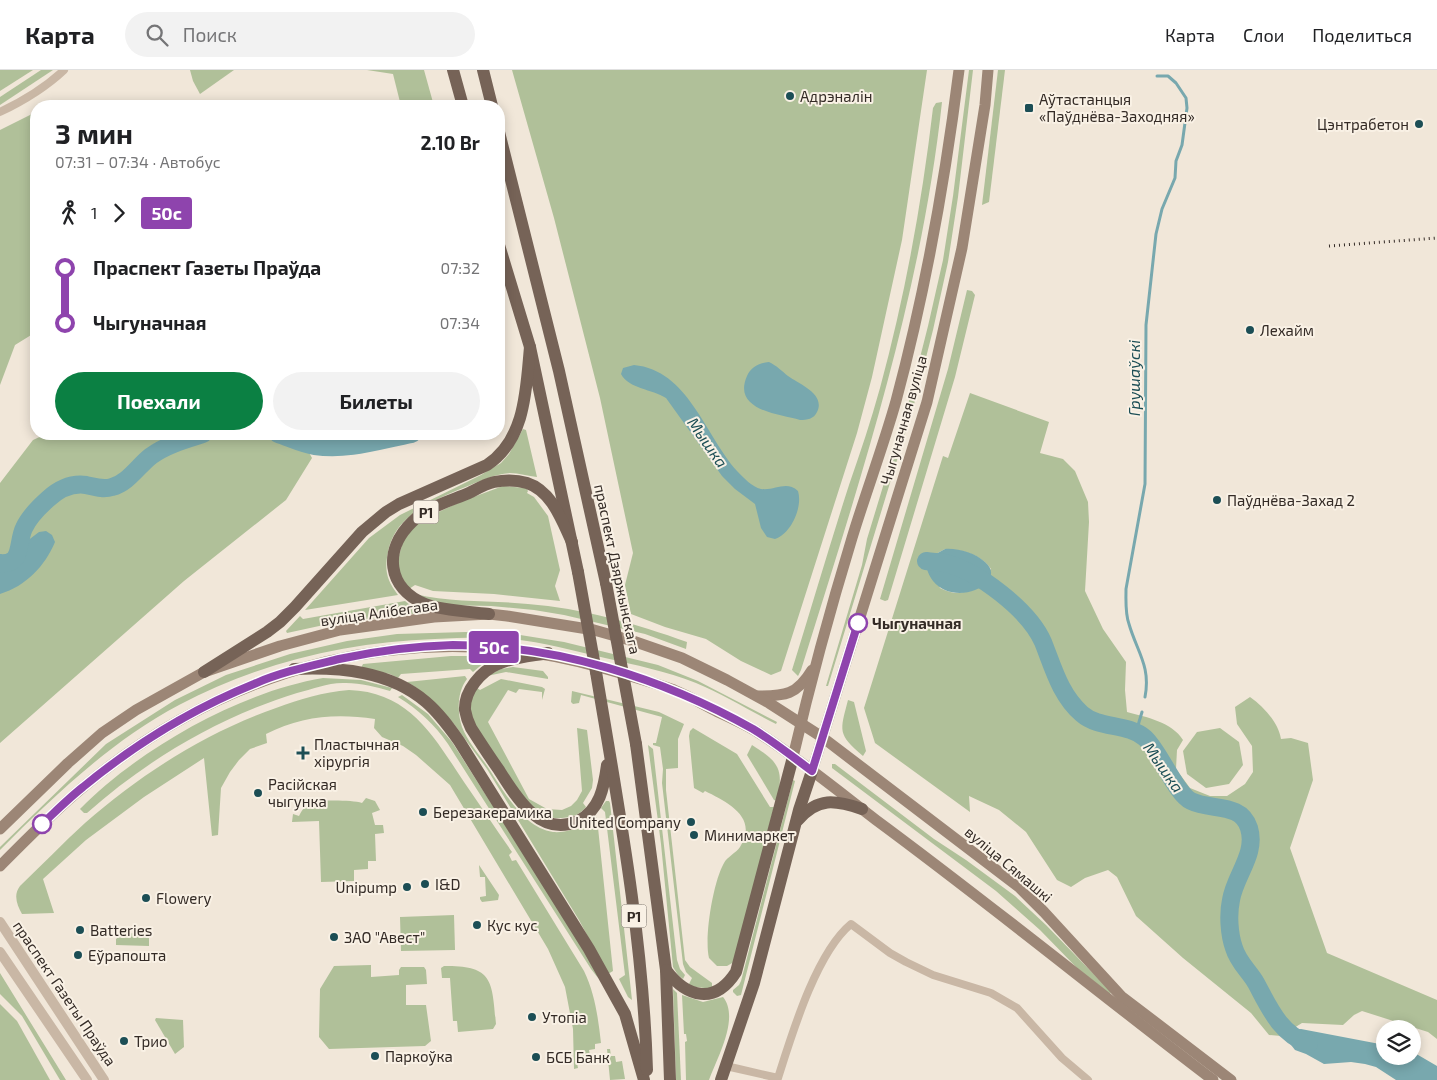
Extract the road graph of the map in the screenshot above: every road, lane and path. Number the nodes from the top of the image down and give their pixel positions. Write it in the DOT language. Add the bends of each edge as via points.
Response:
graph roads {
  1 [pos="64,70"];
  2 [pos="453,70"];
  3 [pos="483,70"];
  4 [pos="959,70"];
  5 [pos="988,70"];
  6 [pos="461,100"];
  7 [pos="490,100"];
  8 [pos="0,112"];
  9 [pos="505,156"];
  10 [pos="505,264"];
  11 [pos="530,347"];
  12 [pos="572,542"];
  13 [pos="489,614"];
  14 [pos="548,654"];
  15 [pos="817,661"];
  16 [pos="294,669"];
  17 [pos="204,672"];
  18 [pos="756,696"];
  19 [pos="800,724"];
  20 [pos="822,737"];
  21 [pos="609,753"];
  22 [pos="793,757"];
  23 [pos="812,771"];
  24 [pos="862,809"];
  25 [pos="796,822"];
  26 [pos="0,829"];
  27 [pos="0,866"];
  28 [pos="0,922"];
  29 [pos="0,952"];
  30 [pos="666,970"];
  31 [pos="726,1066"];
  32 [pos="87,1080"];
  33 [pos="104,1080"];
  34 [pos="645,1080"];
  35 [pos="670,1080"];
  36 [pos="721,1080"];
  37 [pos="1088,1080"];
  38 [pos="1213,1080"];
  39 [pos="1231,1080"];
  1 -- 8 [label="street" via="22,102"];
  2 -- 6 [label="main road"];
  3 -- 7 [label="main road"];
  4 -- 15 [label="main road, Чыгуначная вуліца / Р1" via="916,323"];
  5 -- 20 [label="main road, Чыгуначная вуліца" via="962,248 927,402"];
  9 -- 30 [label="main road, праспект Дзяржынскага, bridge" via="606,583 636,744"];
  10 -- 11 [label="main road"];
  11 -- 12 [label="main road"];
  11 -- 17 [label="main road" via="524,405 511,439 496,459 386,512 356,538 280,622"];
  12 -- 13 [label="main road, Р1" via="545,495 528,483 515,481 492,483 431,509 412,522 401,535 393,559 393,570 401,588 428,605"];
  12 -- 21 [label="main road, Р1, bridge"];
  13 -- 17 [label="main road, вуліца Алібегава" via="340,630"];
  13 -- 18 [label="main road, вуліца Алібегава / Р1" via="594,630 633,641 682,658"];
  14 -- 16 [label="main road" via="453,645 363,654"];
  14 -- 21 [label="main road" via="506,661 481,675 465,702 471,728 515,796 525,807 551,824 573,823 596,806 605,782"];
  14 -- 22 [label="main road" via="641,678 678,692 754,730"];
  15 -- 18 [label="main road, Р1" via="806,680 790,693"];
  15 -- 19 [label="main road, Чыгуначная вуліца"];
  16 -- 27 [label="main road" via="211,703 128,753 82,787"];
  16 -- 34 [label="main road" via="343,670 385,679 425,701 446,723 583,940 625,1014"];
  17 -- 26 [label="main road, вуліца Алібегава" via="102,733"];
  18 -- 19 [label="main road, вуліца Алібегава"];
  19 -- 20 [label="main road, вуліца Сямашкі"];
  19 -- 22 [label="main road, Чыгуначная вуліца"];
  20 -- 23 [label="main road, Чыгуначная вуліца"];
  20 -- 39 [label="main road, вуліца Сямашкі" via="1020,888 1121,996"];
  21 -- 34 [label="main road, Р1" via="630,887 646,1029"];
  22 -- 23 [label="main road"];
  22 -- 30 [label="main road" via="736,972 725,987 702,994 683,988"];
  23 -- 24 [label="main road"];
  23 -- 25 [label="main road"];
  24 -- 25 [label="main road" via="835,802 822,803"];
  24 -- 38 [label="main road"];
  25 -- 31 [label="main road" via="754,983"];
  28 -- 33 [label="street, праспект Газеты Праўда"];
  29 -- 32 [label="street, праспект Газеты Праўда"];
  30 -- 35 [label="main road, праспект Дзяржынскага"];
  31 -- 36 [label="main road"];
  31 -- 37 [label="street" via="778,1078 817,972 841,932 851,924 890,954 933,975 991,993 1017,1008 1062,1058"];
}
